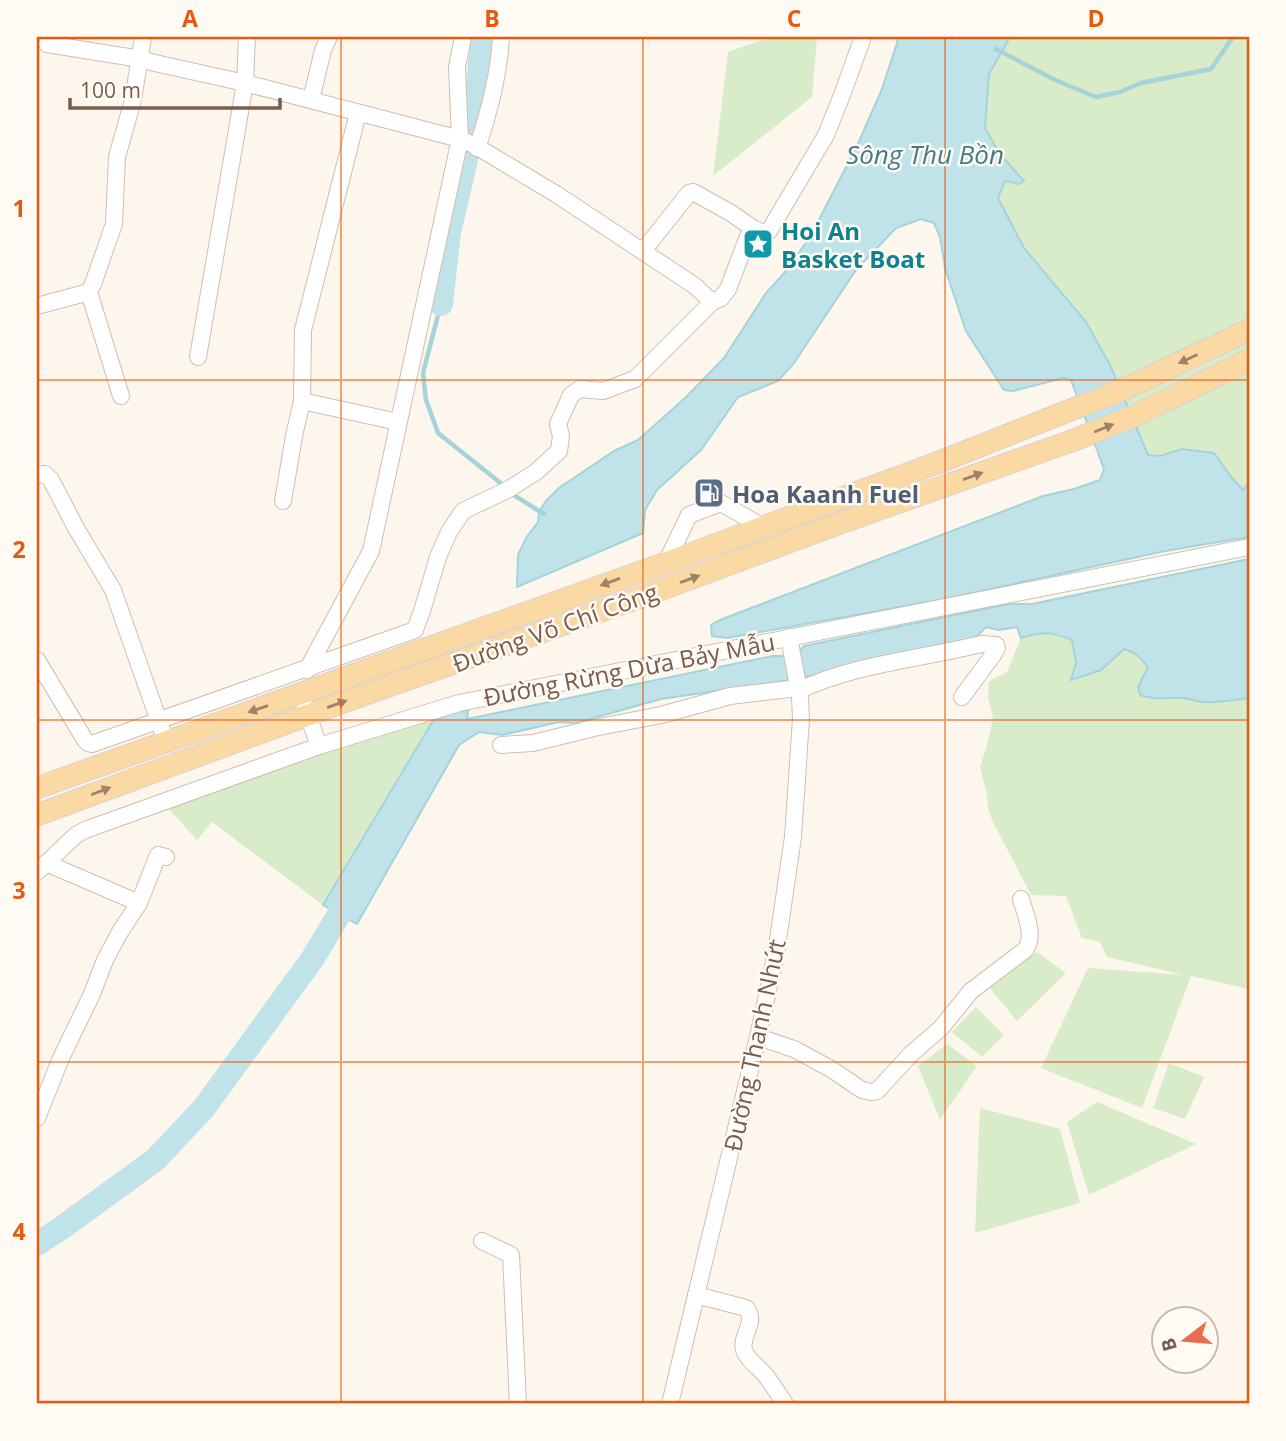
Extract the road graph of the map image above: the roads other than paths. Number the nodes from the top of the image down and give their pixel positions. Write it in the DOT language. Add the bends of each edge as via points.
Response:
graph roads {
  1 [pos="143,37"];
  2 [pos="247,37"];
  3 [pos="329,37"];
  4 [pos="463,37"];
  5 [pos="501,37"];
  6 [pos="863,37"];
  7 [pos="47,44"];
  8 [pos="141,59"];
  9 [pos="245,83"];
  10 [pos="312,100"];
  11 [pos="358,113"];
  12 [pos="470,144"];
  13 [pos="754,229"];
  14 [pos="643,251"];
  15 [pos="89,292"];
  16 [pos="712,302"];
  17 [pos="37,306"];
  18 [pos="1249,330"];
  19 [pos="198,357"];
  20 [pos="1249,360"];
  21 [pos="121,396"];
  22 [pos="302,401"];
  23 [pos="398,422"];
  24 [pos="937,463"];
  25 [pos="37,475"];
  26 [pos="946,486"];
  27 [pos="283,501"];
  28 [pos="763,527"];
  29 [pos="1249,547"];
  30 [pos="666,562"];
  31 [pos="790,641"];
  32 [pos="37,660"];
  33 [pos="308,667"];
  34 [pos="42,679"];
  35 [pos="798,686"];
  36 [pos="300,694"];
  37 [pos="962,697"];
  38 [pos="309,715"];
  39 [pos="159,721"];
  40 [pos="167,741"];
  41 [pos="501,745"];
  42 [pos="319,746"];
  43 [pos="37,788"];
  44 [pos="37,815"];
  45 [pos="166,857"];
  46 [pos="41,868"];
  47 [pos="1021,899"];
  48 [pos="139,903"];
  49 [pos="758,1037"];
  50 [pos="37,1118"];
  51 [pos="482,1241"];
  52 [pos="696,1295"];
  53 [pos="518,1404"];
  54 [pos="670,1404"];
  55 [pos="785,1404"];
  1 -- 8 [label="street"];
  2 -- 9 [label="street"];
  3 -- 10 [label="street"];
  4 -- 12 [label="street" via="457,67"];
  5 -- 12 [label="street" via="485,125"];
  6 -- 13 [label="street" via="826,135 769,231"];
  7 -- 8 [label="street"];
  8 -- 9 [label="street"];
  8 -- 15 [label="street" via="117,157 114,224"];
  9 -- 10 [label="street"];
  9 -- 19 [label="street"];
  10 -- 11 [label="street"];
  11 -- 12 [label="street"];
  11 -- 22 [label="street" via="303,330"];
  12 -- 14 [label="street"];
  12 -- 23 [label="street"];
  13 -- 14 [label="street" via="693,192"];
  13 -- 16 [label="street" via="728,289"];
  14 -- 16 [label="street"];
  15 -- 17 [label="street"];
  15 -- 21 [label="street"];
  16 -- 33 [label="street" via="635,379 603,391 580,389 569,397 558,424 559,451 509,489 463,511 438,557 415,630"];
  18 -- 24 [label="main road, Đường Võ Chí Công, one-way" via="1124,389"];
  26 -- 20 [label="main road, Đường Võ Chí Công, one-way" via="1074,440"];
  22 -- 23 [label="street"];
  22 -- 27 [label="street"];
  23 -- 33 [label="street" via="371,551"];
  24 -- 26 [label="main road"];
  24 -- 28 [label="main road, Đường Võ Chí Công"];
  25 -- 39 [label="street" via="45,474 51,480 113,590"];
  38 -- 26 [label="main road, Đường Võ Chí Công, one-way"];
  28 -- 30 [label="main road, Đường Võ Chí Công"];
  28 -- 30 [label="street" via="721,503 690,515"];
  29 -- 31 [label="street, Đường Rừng Dừa Bảy Mẫu"];
  30 -- 36 [label="main road, Đường Võ Chí Công, one-way"];
  31 -- 35 [label="street, Đường Thanh Nhứt"];
  31 -- 42 [label="street, Đường Rừng Dừa Bảy Mẫu" via="459,703"];
  32 -- 34 [label="street"];
  33 -- 36 [label="street"];
  33 -- 39 [label="street"];
  34 -- 39 [label="street" via="88,743"];
  35 -- 37 [label="street" via="993,643 997,648 993,655"];
  35 -- 41 [label="street" via="730,696 533,743"];
  35 -- 49 [label="street, Đường Thanh Nhứt" via="801,712 793,837"];
  36 -- 38 [label="street"];
  36 -- 40 [label="main road, Đường Võ Chí Công, one-way"];
  38 -- 42 [label="street"];
  44 -- 38 [label="main road, Đường Võ Chí Công, one-way"];
  39 -- 40 [label="street"];
  40 -- 43 [label="main road, Đường Võ Chí Công"];
  42 -- 46 [label="street, Đường Rừng Dừa Bảy Mẫu" via="85,830"];
  45 -- 48 [label="street" via="158,855"];
  46 -- 48 [label="street"];
  47 -- 49 [label="street" via="1030,930 1026,950 978,984 877,1091 862,1090 794,1049"];
  48 -- 50 [label="street" via="106,960"];
  49 -- 52 [label="street, Đường Thanh Nhứt"];
  51 -- 53 [label="street" via="511,1255"];
  52 -- 54 [label="street, Đường Thanh Nhứt"];
  52 -- 55 [label="street" via="748,1310 751,1320 744,1350"];
}
